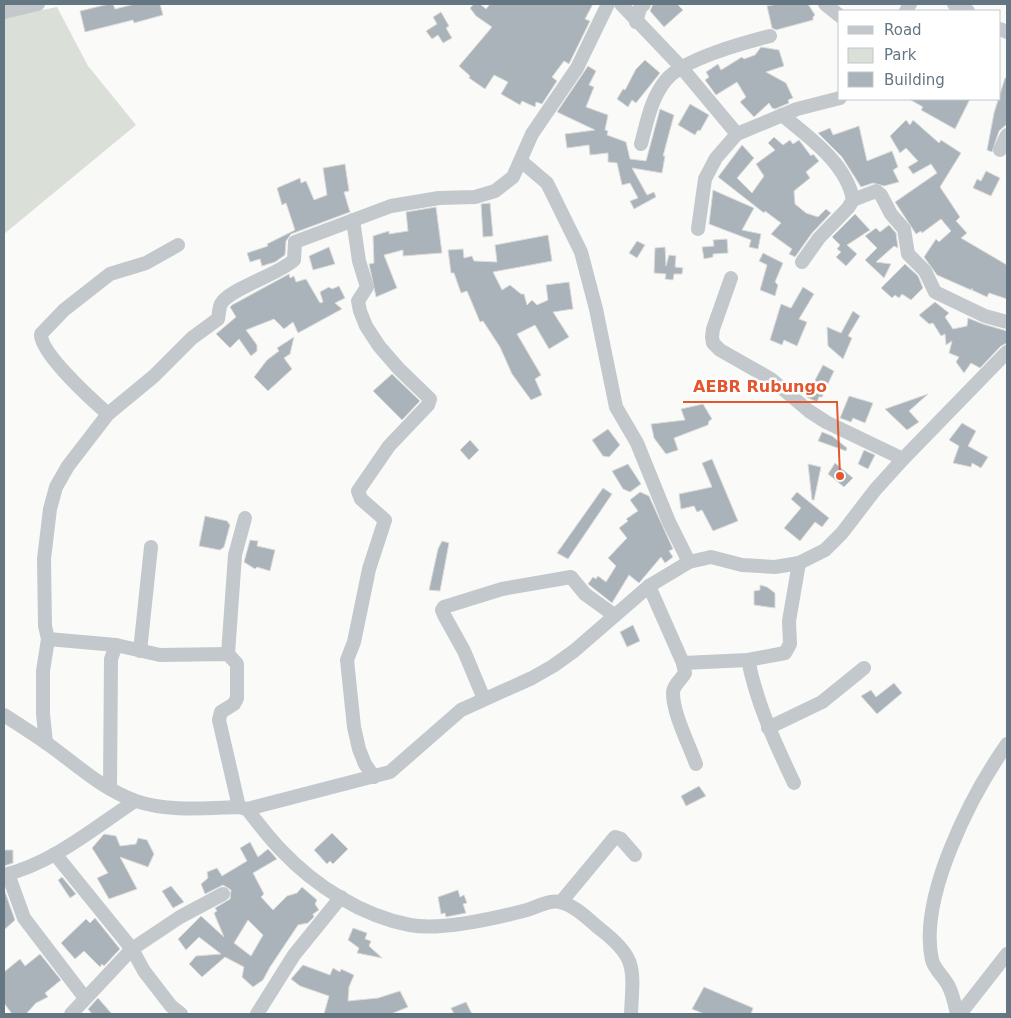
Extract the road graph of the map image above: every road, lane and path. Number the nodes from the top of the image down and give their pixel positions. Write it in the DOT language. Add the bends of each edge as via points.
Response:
graph roads {
  1 [pos="38,4"];
  2 [pos="608,4"];
  3 [pos="621,4"];
  4 [pos="644,4"];
  5 [pos="825,4"];
  6 [pos="954,4"];
  7 [pos="966,10"];
  8 [pos="4,12"];
  9 [pos="838,14"];
  10 [pos="636,22"];
  11 [pos="770,36"];
  12 [pos="681,67"];
  13 [pos="838,99"];
  14 [pos="782,115"];
  15 [pos="737,134"];
  16 [pos="1007,135"];
  17 [pos="641,144"];
  18 [pos="1000,150"];
  19 [pos="521,161"];
  20 [pos="853,200"];
  21 [pos="353,220"];
  22 [pos="698,229"];
  23 [pos="178,245"];
  24 [pos="802,262"];
  25 [pos="731,278"];
  26 [pos="1007,322"];
  27 [pos="1007,352"];
  28 [pos="108,414"];
  29 [pos="903,459"];
  30 [pos="244,518"];
  31 [pos="151,548"];
  32 [pos="689,562"];
  33 [pos="799,563"];
  34 [pos="649,586"];
  35 [pos="614,615"];
  36 [pos="48,639"];
  37 [pos="116,645"];
  38 [pos="140,651"];
  39 [pos="228,654"];
  40 [pos="748,660"];
  41 [pos="684,664"];
  42 [pos="864,668"];
  43 [pos="484,699"];
  44 [pos="4,714"];
  45 [pos="768,728"];
  46 [pos="46,743"];
  47 [pos="1007,744"];
  48 [pos="696,764"];
  49 [pos="374,777"];
  50 [pos="794,783"];
  51 [pos="110,788"];
  52 [pos="135,801"];
  53 [pos="243,808"];
  54 [pos="55,854"];
  55 [pos="635,855"];
  56 [pos="6,874"];
  57 [pos="223,894"];
  58 [pos="341,897"];
  59 [pos="561,902"];
  60 [pos="132,949"];
  61 [pos="1007,954"];
  62 [pos="85,998"];
  63 [pos="71,1014"];
  64 [pos="181,1014"];
  65 [pos="257,1014"];
  66 [pos="631,1014"];
  67 [pos="958,1014"];
  1 -- 8 [label="street"];
  2 -- 19 [label="street" via="581,61 532,134"];
  3 -- 10 [label="street"];
  4 -- 10 [label="street"];
  5 -- 9 [label="street"];
  6 -- 7 [label="street"];
  10 -- 12 [label="street"];
  11 -- 12 [label="street" via="744,42"];
  12 -- 15 [label="street"];
  12 -- 17 [label="street" via="666,80 657,94"];
  13 -- 14 [label="street"];
  14 -- 15 [label="street"];
  14 -- 20 [label="street" via="837,166 851,185"];
  15 -- 22 [label="street" via="716,158 705,179"];
  16 -- 18 [label="street"];
  19 -- 21 [label="street" via="513,177 485,195 412,201"];
  19 -- 32 [label="street" via="547,183 580,252 596,309 616,407 637,443"];
  20 -- 24 [label="street"];
  20 -- 26 [label="street" via="876,191 881,194 891,214 904,228 908,254 926,272 939,296"];
  21 -- 28 [label="street" via="295,242 294,260 285,269 229,294 221,303 218,319 192,338 154,376"];
  21 -- 49 [label="street" via="359,261 367,284 358,301 363,318 378,346 430,399 389,446 358,491 361,499 385,520 347,660 356,734 365,764"];
  23 -- 28 [label="street" via="146,263 110,274 64,310 41,334 65,372"];
  25 -- 29 [label="street" via="712,337 720,350 771,379 826,422"];
  27 -- 29 [label="street"];
  28 -- 36 [label="street" via="68,466 56,487 50,509 44,559"];
  29 -- 33 [label="street" via="842,533 825,550"];
  30 -- 39 [label="street" via="235,555"];
  31 -- 38 [label="street"];
  32 -- 33 [label="street" via="711,557 742,565 775,567"];
  32 -- 34 [label="street"];
  33 -- 40 [label="street" via="789,620 789,650"];
  34 -- 35 [label="street"];
  34 -- 41 [label="street"];
  35 -- 43 [label="street" via="553,666"];
  35 -- 43 [label="street" via="585,594 571,577 502,589 444,607 444,615 464,651"];
  36 -- 37 [label="street"];
  36 -- 46 [label="street" via="42,691"];
  37 -- 38 [label="street"];
  37 -- 51 [label="street" via="111,659"];
  38 -- 39 [label="street" via="160,655"];
  39 -- 53 [label="street" via="237,664 237,698 234,704 221,712 219,720"];
  40 -- 41 [label="street"];
  40 -- 45 [label="street"];
  41 -- 48 [label="street" via="684,673 673,693"];
  42 -- 45 [label="street" via="822,702"];
  43 -- 49 [label="street" via="455,715 394,769"];
  44 -- 46 [label="street"];
  45 -- 50 [label="street"];
  46 -- 51 [label="street"];
  47 -- 67 [label="street" via="976,796 946,860 933,906 932,960 951,991"];
  49 -- 53 [label="street"];
  51 -- 52 [label="street"];
  52 -- 53 [label="street" via="175,808"];
  52 -- 54 [label="street"];
  53 -- 58 [label="street" via="281,851"];
  54 -- 56 [label="street"];
  54 -- 60 [label="street"];
  55 -- 59 [label="street" via="621,839 615,837"];
  56 -- 62 [label="street" via="24,918"];
  57 -- 60 [label="street" via="180,917"];
  58 -- 59 [label="street" via="379,917 426,926 480,920 528,910 548,902"];
  58 -- 65 [label="street" via="294,954"];
  59 -- 66 [label="street" via="571,906 620,944 628,955 633,972"];
  60 -- 62 [label="street"];
  60 -- 64 [label="street" via="144,971"];
  61 -- 67 [label="street"];
  62 -- 63 [label="street"];
}
